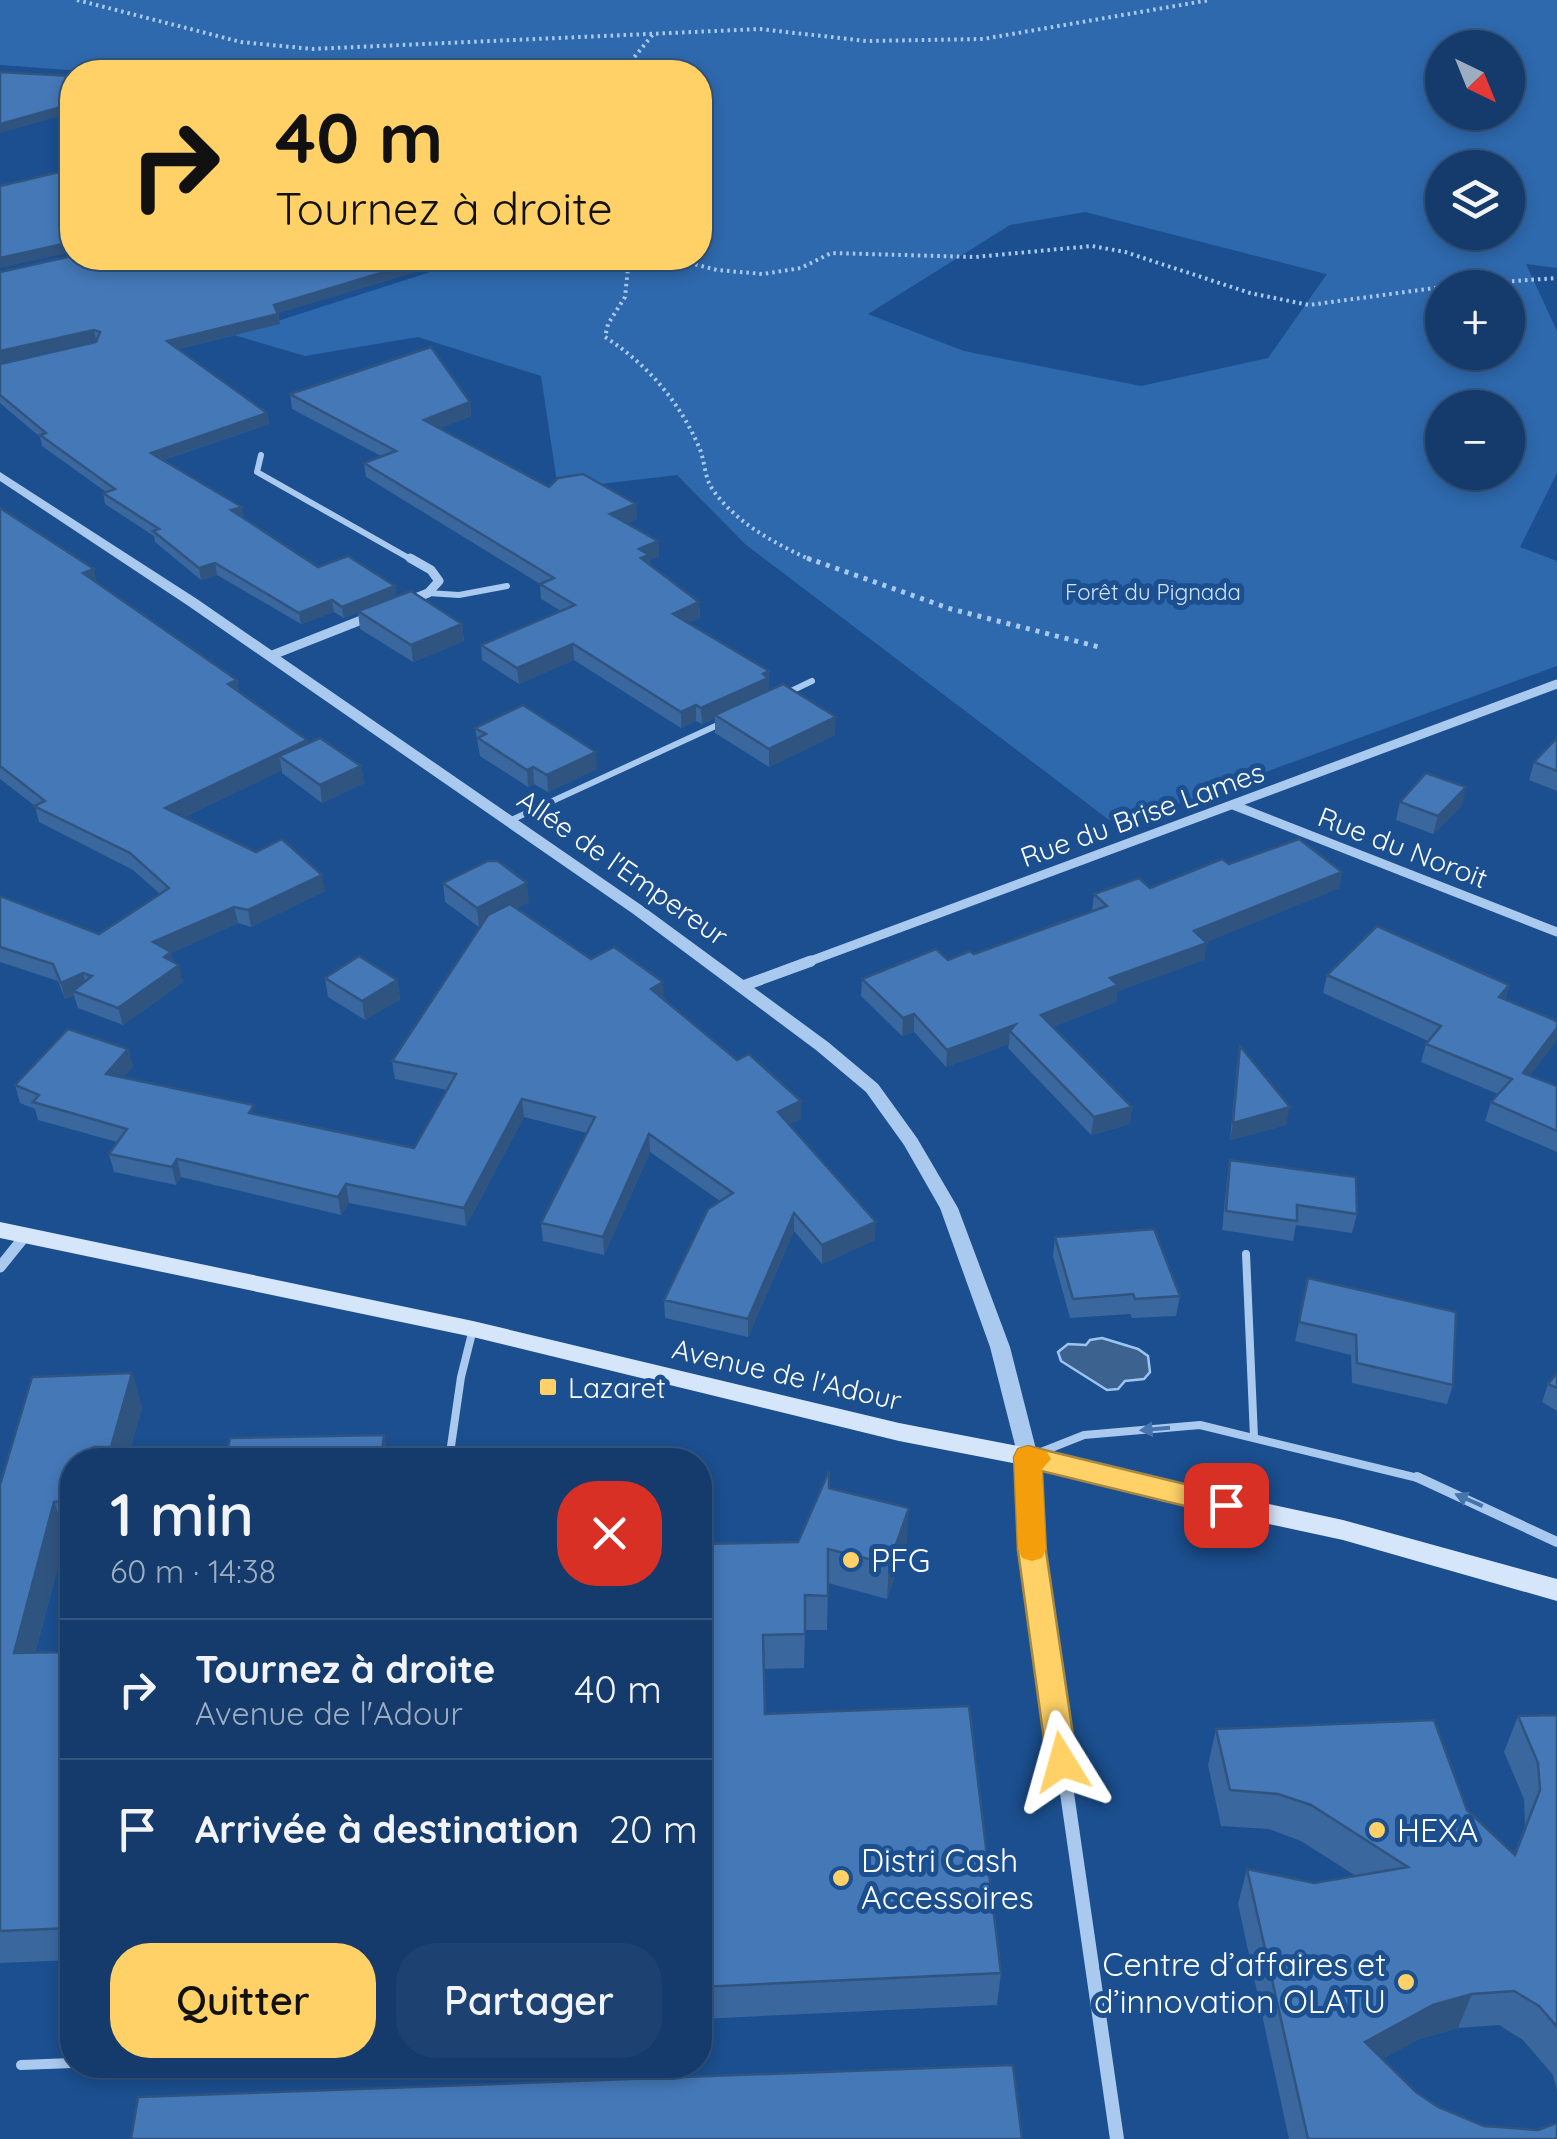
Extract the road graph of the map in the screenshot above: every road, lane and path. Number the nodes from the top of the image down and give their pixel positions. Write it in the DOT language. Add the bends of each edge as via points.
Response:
graph roads {
  1 [pos="77,0"];
  2 [pos="1210,0"];
  3 [pos="655,32"];
  4 [pos="632,60"];
  5 [pos="712,269"];
  6 [pos="628,270"];
  7 [pos="1557,278"];
  8 [pos="261,454"];
  9 [pos="0,476"];
  10 [pos="507,586"];
  11 [pos="428,593"];
  12 [pos="392,608"];
  13 [pos="374,615"];
  14 [pos="1103,648"];
  15 [pos="270,656"];
  16 [pos="812,681"];
  17 [pos="1557,684"];
  18 [pos="776,698"];
  19 [pos="723,722"];
  20 [pos="1232,804"];
  21 [pos="509,820"];
  22 [pos="1557,932"];
  23 [pos="743,986"];
  24 [pos="0,1230"];
  25 [pos="26,1236"];
  26 [pos="1246,1254"];
  27 [pos="0,1267"];
  28 [pos="473,1329"];
  29 [pos="1254,1436"];
  30 [pos="451,1448"];
  31 [pos="1028,1457"];
  32 [pos="1557,1542"];
  33 [pos="1557,1590"];
  34 [pos="60,2063"];
  35 [pos="21,2065"];
  36 [pos="1116,2139"];
  1 -- 3 [label="path" via="241,42 312,50"];
  2 -- 3 [label="path" via="984,39 911,43 760,30"];
  3 -- 4 [label="path"];
  5 -- 7 [label="path" via="763,277 831,253 974,257 1092,246 1309,306"];
  6 -- 14 [label="path" via="625,297 606,337 649,368 699,446 712,489 742,518 783,547 842,574"];
  8 -- 11 [label="street" via="257,472 430,570 439,580"];
  9 -- 15 [label="street, Allée de l'Empereur"];
  10 -- 11 [label="lane"];
  11 -- 12 [label="street"];
  13 -- 15 [label="street"];
  15 -- 21 [label="street, Allée de l'Empereur"];
  16 -- 18 [label="lane"];
  17 -- 20 [label="street, Rue du Brise Lames"];
  19 -- 21 [label="lane"];
  20 -- 22 [label="street, Rue du Noroit"];
  20 -- 23 [label="street, Rue du Brise Lames"];
  21 -- 23 [label="street, Allée de l'Empereur"];
  23 -- 31 [label="street, Allée de l'Empereur" via="872,1088 912,1142 950,1208 980,1288"];
  24 -- 25 [label="main road, Avenue de l'Adour"];
  25 -- 27 [label="street"];
  25 -- 28 [label="main road, Avenue de l'Adour"];
  26 -- 29 [label="lane"];
  28 -- 30 [label="lane"];
  28 -- 31 [label="main road, Avenue de l'Adour"];
  29 -- 31 [label="lane, one-way" via="1200,1425 1084,1435"];
  32 -- 29 [label="lane, one-way" via="1409,1473"];
  31 -- 33 [label="main road, Avenue de l'Adour" via="1343,1530"];
  31 -- 36 [label="street" via="1032,1551"];
  34 -- 35 [label="lane"];
}
